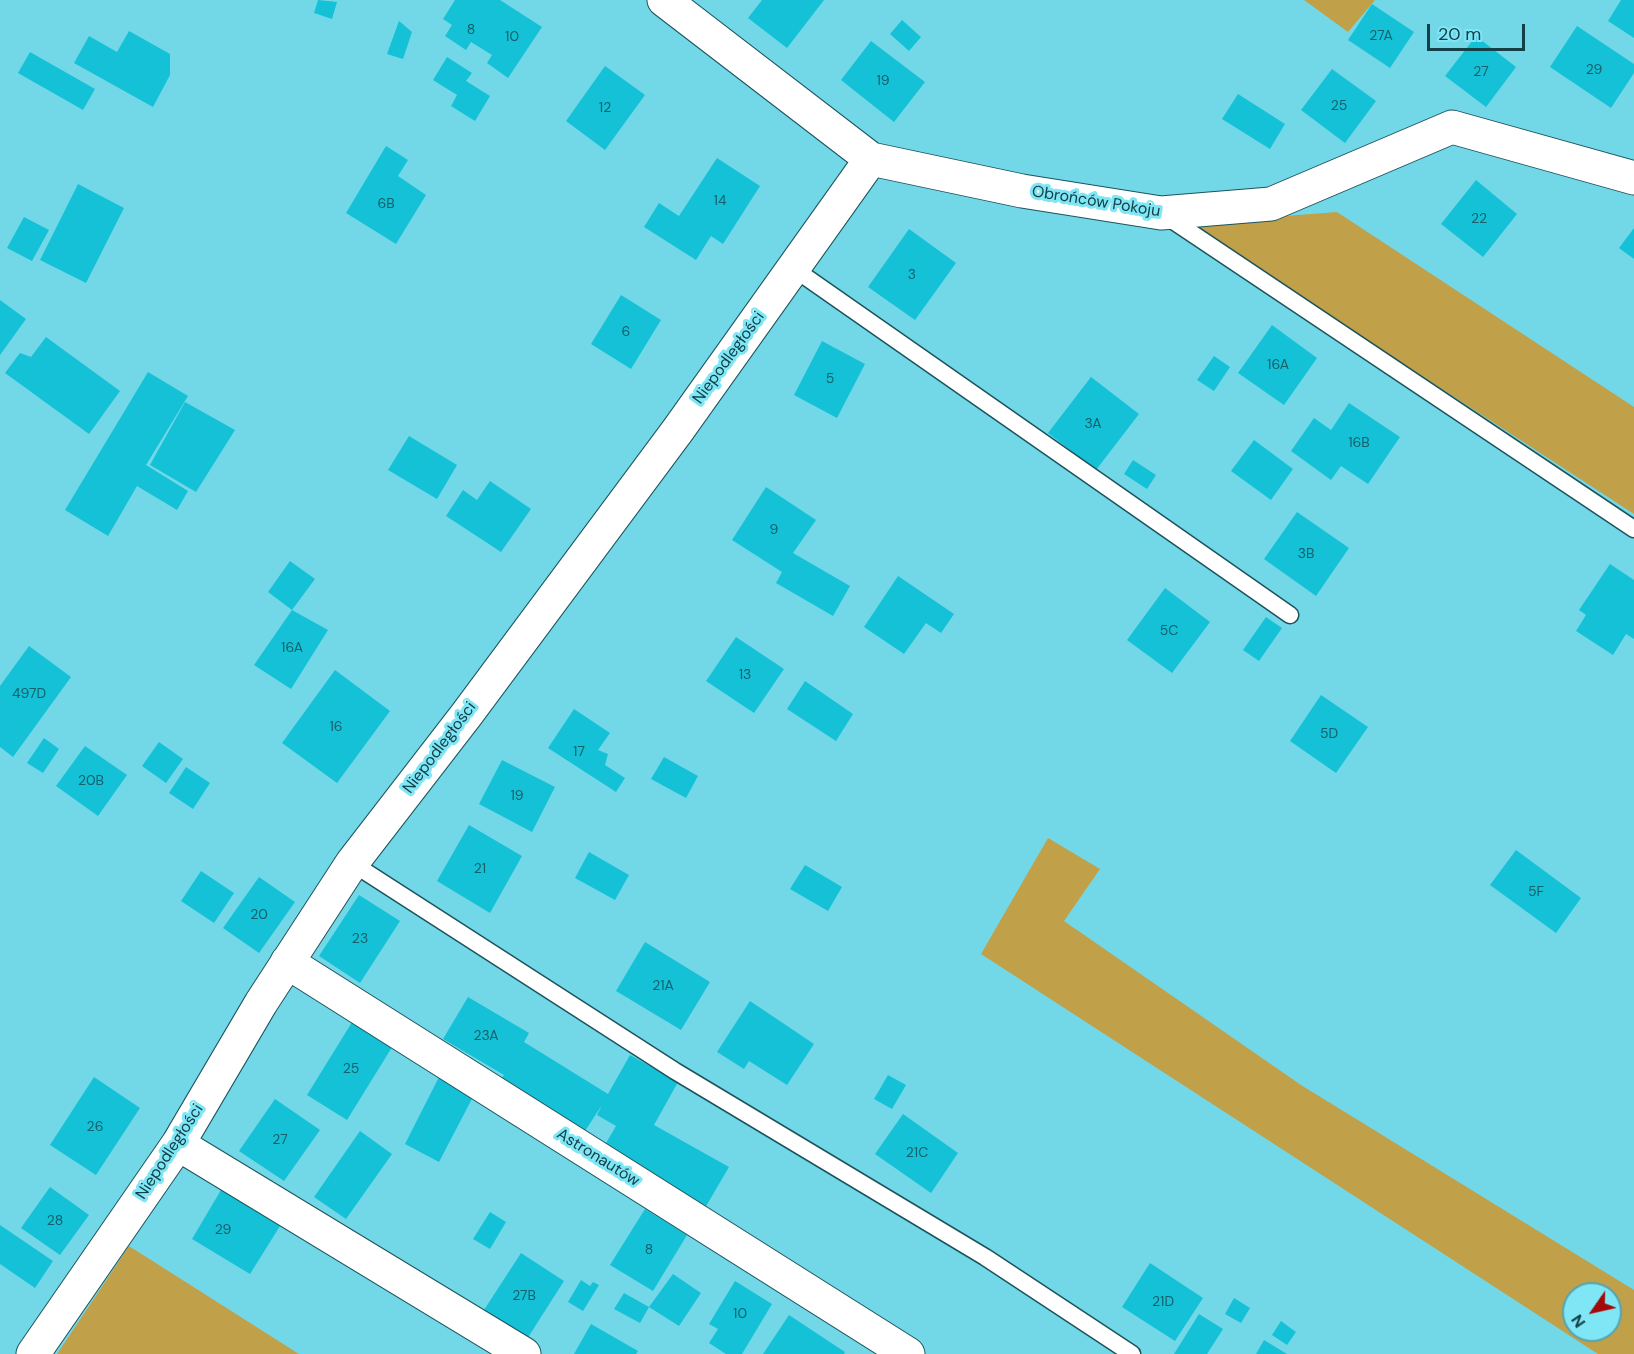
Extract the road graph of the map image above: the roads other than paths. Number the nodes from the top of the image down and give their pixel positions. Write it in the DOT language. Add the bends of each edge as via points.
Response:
graph roads {
  1 [pos="664,0"];
  2 [pos="871,159"];
  3 [pos="1634,178"];
  4 [pos="1161,213"];
  5 [pos="793,268"];
  6 [pos="1634,529"];
  7 [pos="1290,615"];
  8 [pos="352,863"];
  9 [pos="287,962"];
  10 [pos="178,1144"];
  11 [pos="33,1354"];
  12 [pos="524,1354"];
  13 [pos="908,1354"];
  14 [pos="1132,1354"];
  1 -- 2 [label="street, Obrońców Pokoju"];
  2 -- 4 [label="street, Obrońców Pokoju" via="1022,191"];
  2 -- 5 [label="street, Niepodległości"];
  3 -- 4 [label="street, Obrońców Pokoju" via="1452,127 1271,204"];
  4 -- 6 [label="lane"];
  5 -- 7 [label="lane"];
  5 -- 8 [label="street, Niepodległości" via="678,430"];
  8 -- 9 [label="street, Niepodległości"];
  8 -- 14 [label="lane" via="675,1071 975,1251"];
  9 -- 10 [label="street, Niepodległości"];
  9 -- 13 [label="street, Astronautów"];
  10 -- 11 [label="street, Niepodległości"];
  10 -- 12 [label="street"];
}
